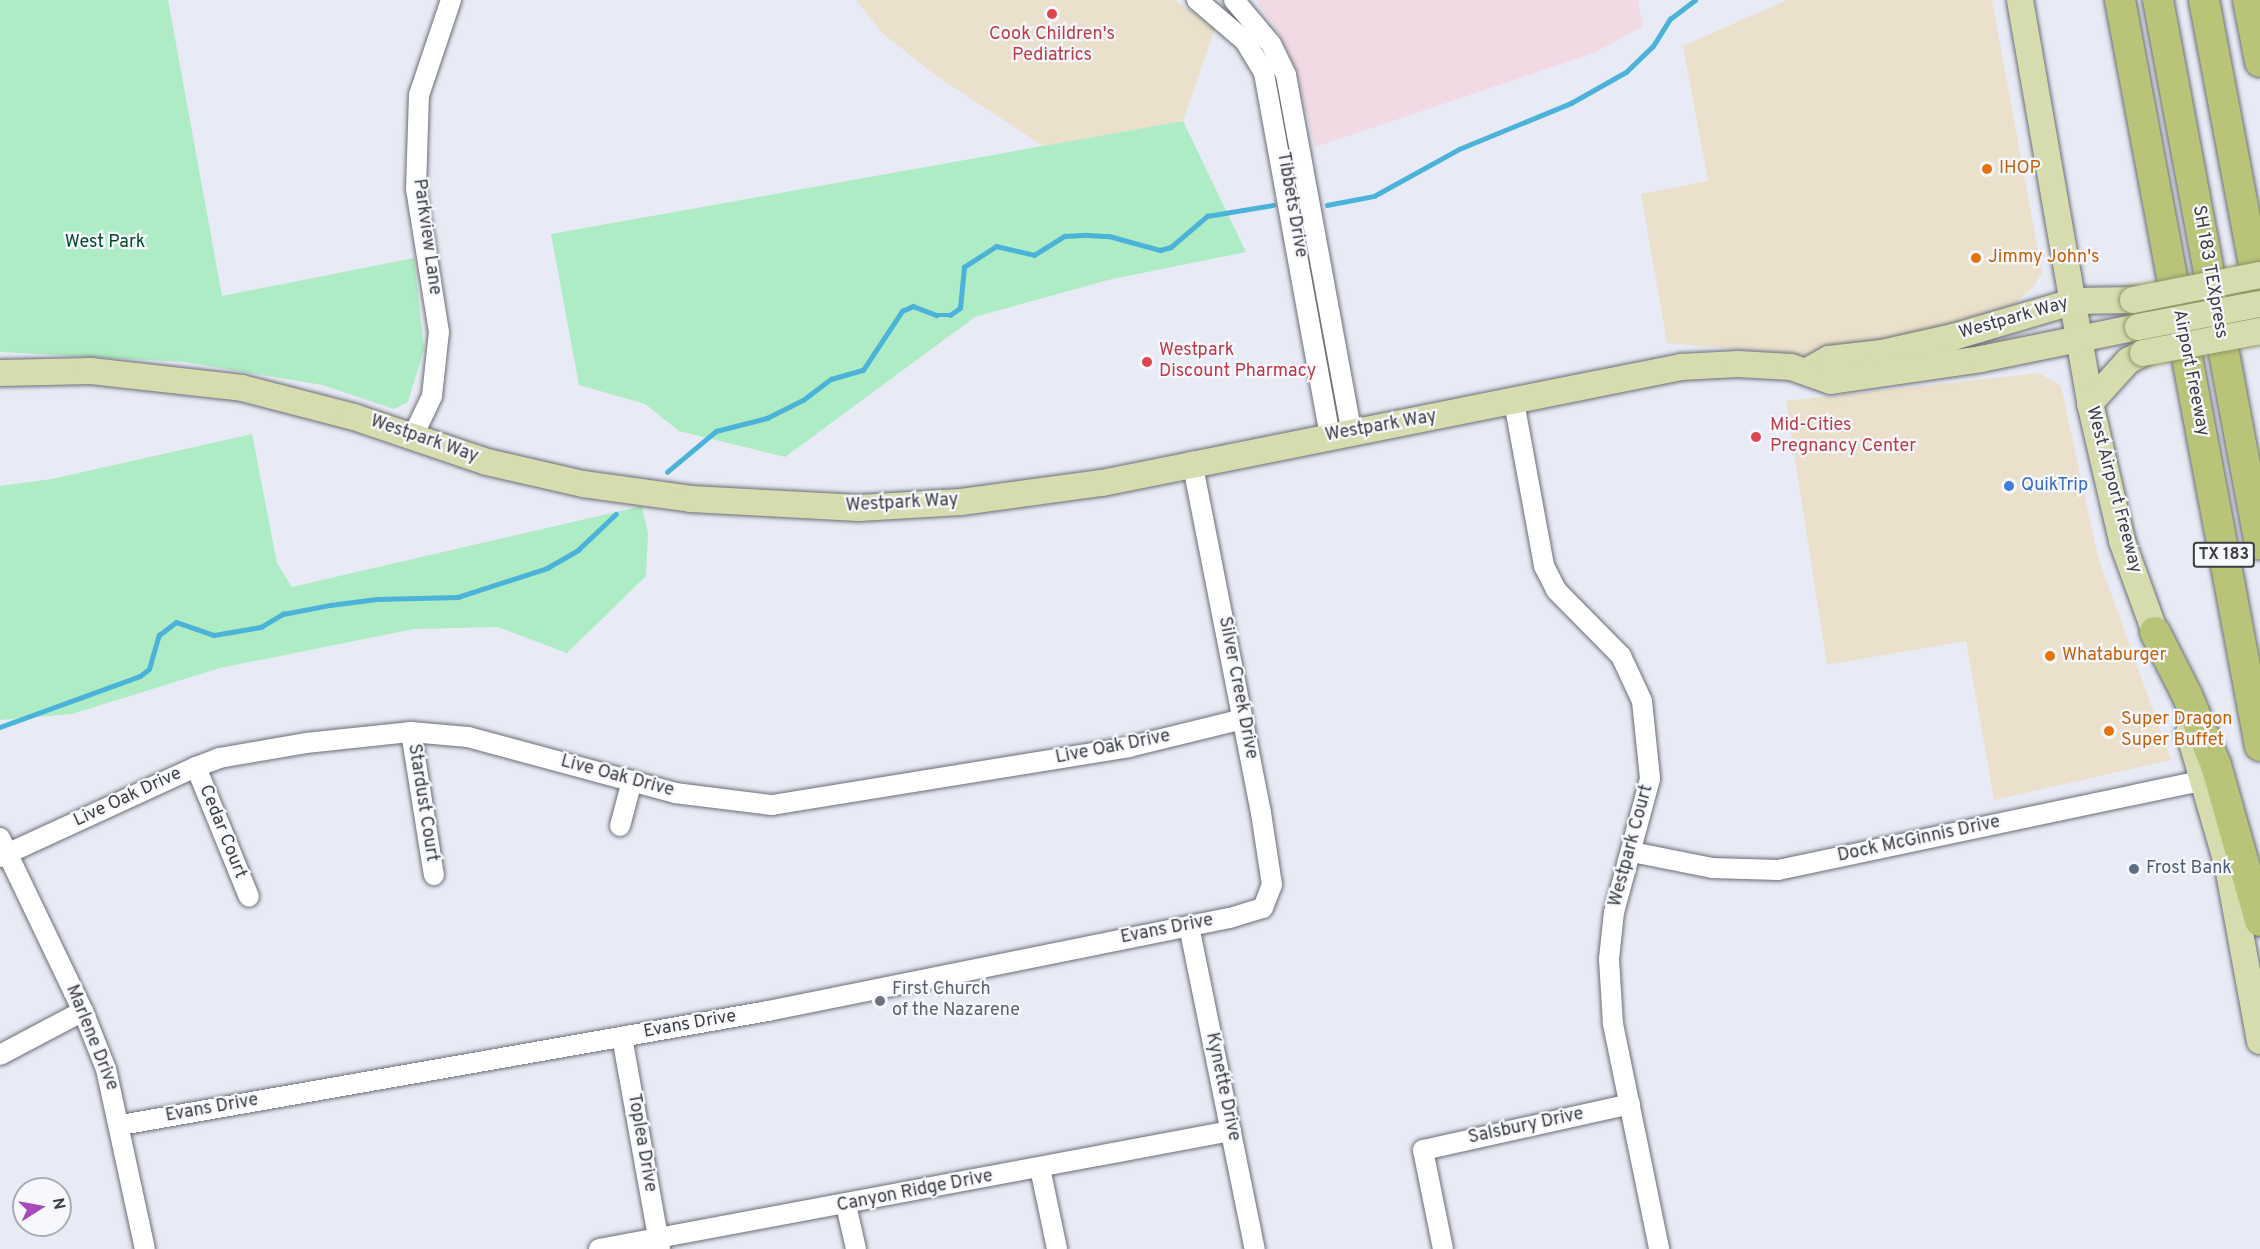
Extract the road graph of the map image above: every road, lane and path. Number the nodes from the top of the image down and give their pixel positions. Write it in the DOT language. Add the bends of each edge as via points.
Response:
graph roads {
  1 [pos="450,0"];
  2 [pos="1197,0"];
  3 [pos="1234,0"];
  4 [pos="2020,0"];
  5 [pos="2106,0"];
  6 [pos="2120,0"];
  7 [pos="2158,0"];
  8 [pos="2204,0"];
  9 [pos="2248,0"];
  10 [pos="2127,39"];
  11 [pos="2260,62"];
  12 [pos="1283,110"];
  13 [pos="2260,275"];
  14 [pos="2260,297"];
  15 [pos="2074,301"];
  16 [pos="2260,304"];
  17 [pos="2260,332"];
  18 [pos="2082,339"];
  19 [pos="1807,371"];
  20 [pos="0,373"];
  21 [pos="1514,402"];
  22 [pos="2090,403"];
  23 [pos="1341,434"];
  24 [pos="412,438"];
  25 [pos="1192,462"];
  26 [pos="2260,545"];
  27 [pos="2155,632"];
  28 [pos="1243,719"];
  29 [pos="411,732"];
  30 [pos="2260,746"];
  31 [pos="195,767"];
  32 [pos="2205,780"];
  33 [pos="632,782"];
  34 [pos="620,826"];
  35 [pos="2,849"];
  36 [pos="1632,852"];
  37 [pos="434,875"];
  38 [pos="249,897"];
  39 [pos="1257,910"];
  40 [pos="2260,921"];
  41 [pos="1189,926"];
  42 [pos="83,1011"];
  43 [pos="622,1037"];
  44 [pos="2260,1041"];
  45 [pos="0,1055"];
  46 [pos="1630,1104"];
  47 [pos="121,1125"];
  48 [pos="1231,1131"];
  49 [pos="1040,1168"];
  50 [pos="846,1205"];
  51 [pos="659,1244"];
  52 [pos="145,1249"];
  53 [pos="599,1249"];
  54 [pos="856,1249"];
  55 [pos="1056,1249"];
  56 [pos="1256,1249"];
  57 [pos="1443,1249"];
  58 [pos="1659,1249"];
  1 -- 24 [label="street, Parkview Lane" via="418,95 416,189 439,332 432,396"];
  2 -- 12 [label="street, Tibbets Drive" via="1245,41"];
  3 -- 12 [label="street, Tibbets Drive" via="1271,44 1286,75"];
  4 -- 15 [label="main road, West Airport Freeway"];
  5 -- 10 [label="highway"];
  6 -- 10 [label="highway, Airport Freeway / TX 183"];
  7 -- 26 [label="highway, SH 183 TEXpress"];
  8 -- 14 [label="highway"];
  9 -- 11 [label="highway"];
  10 -- 30 [label="highway, Airport Freeway / TX 183"];
  12 -- 23 [label="street, Tibbets Drive"];
  13 -- 15 [label="main road, Westpark Way, bridge" via="2133,300"];
  15 -- 18 [label="main road, West Airport Freeway"];
  15 -- 19 [label="main road, Westpark Way" via="1953,337 1882,353 1829,359"];
  16 -- 18 [label="main road, Westpark Way, bridge"];
  17 -- 22 [label="main road, bridge" via="2143,353 2128,361"];
  18 -- 19 [label="main road, Westpark Way" via="1831,381"];
  18 -- 22 [label="main road, West Airport Freeway"];
  19 -- 21 [label="main road, Westpark Way" via="1738,364 1682,367"];
  20 -- 24 [label="main road, Westpark Way" via="91,371 242,388 354,417"];
  21 -- 23 [label="main road, Westpark Way"];
  21 -- 36 [label="street, Westpark Court" via="1544,566 1556,590 1621,656 1642,701 1650,779"];
  22 -- 27 [label="main road, West Airport Freeway" via="2122,541"];
  23 -- 25 [label="main road, Westpark Way"];
  24 -- 25 [label="main road, Westpark Way" via="487,462 608,489 660,496 859,508 961,502 1102,483"];
  25 -- 28 [label="street, Silver Creek Drive"];
  27 -- 32 [label="main road, West Airport Freeway"];
  27 -- 40 [label="highway" via="2216,765"];
  28 -- 33 [label="street, Live Oak Drive" via="1129,747 772,805 675,793"];
  28 -- 39 [label="street, Silver Creek Drive" via="1272,885 1271,896"];
  29 -- 31 [label="street, Live Oak Drive" via="306,743 219,758"];
  29 -- 33 [label="street, Live Oak Drive" via="468,737"];
  29 -- 37 [label="street, Stardust Court"];
  31 -- 35 [label="street, Live Oak Drive"];
  31 -- 38 [label="street, Cedar Court"];
  32 -- 36 [label="street, Dock McGinnis Drive" via="1778,870 1712,868"];
  32 -- 44 [label="main road, West Airport Freeway" via="2228,867"];
  33 -- 34 [label="street"];
  35 -- 42 [label="street, Marlene Drive"];
  36 -- 46 [label="street, Westpark Court" via="1614,912 1609,959 1613,1024"];
  39 -- 41 [label="street, Evans Drive"];
  41 -- 43 [label="street, Evans Drive"];
  41 -- 48 [label="street, Kynette Drive"];
  42 -- 45 [label="street"];
  42 -- 47 [label="street, Marlene Drive" via="106,1069"];
  43 -- 47 [label="street, Evans Drive"];
  43 -- 51 [label="street, Toplea Drive"];
  46 -- 57 [label="street, Salsbury Drive" via="1423,1150"];
  46 -- 58 [label="street, Westpark Court"];
  47 -- 52 [label="street, Marlene Drive"];
  48 -- 49 [label="street, Canyon Ridge Drive"];
  48 -- 56 [label="street, Kynette Drive"];
  49 -- 50 [label="street, Canyon Ridge Drive"];
  49 -- 55 [label="street"];
  50 -- 51 [label="street, Canyon Ridge Drive"];
  50 -- 54 [label="street"];
  51 -- 53 [label="street, Canyon Ridge Drive"];
}
